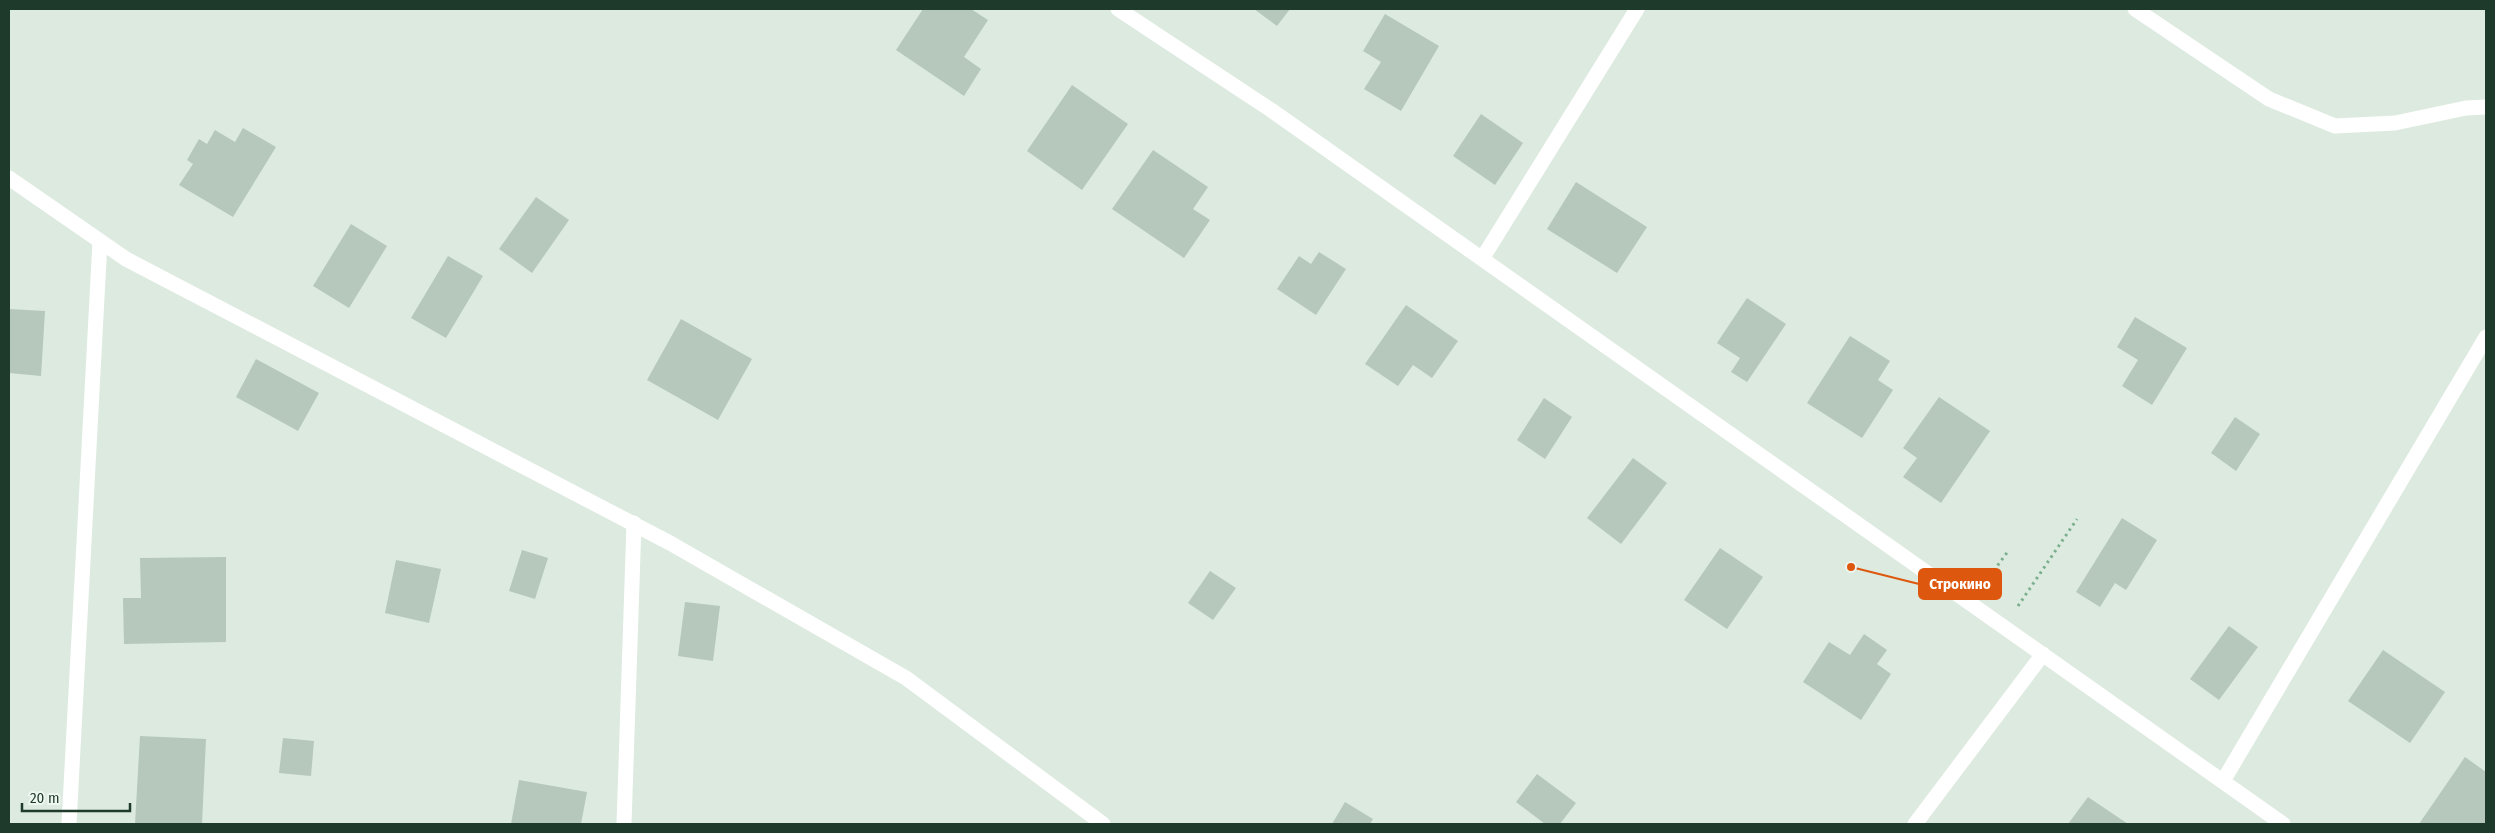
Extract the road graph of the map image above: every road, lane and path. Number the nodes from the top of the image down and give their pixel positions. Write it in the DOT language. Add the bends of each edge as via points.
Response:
graph roads {
  1 [pos="1118,9"];
  2 [pos="1637,9"];
  3 [pos="2135,9"];
  4 [pos="2486,108"];
  5 [pos="9,178"];
  6 [pos="100,241"];
  7 [pos="1482,259"];
  8 [pos="2486,337"];
  9 [pos="2077,519"];
  10 [pos="634,523"];
  11 [pos="2010,550"];
  12 [pos="1970,603"];
  13 [pos="2004,627"];
  14 [pos="2043,654"];
  15 [pos="2223,781"];
  16 [pos="69,824"];
  17 [pos="624,824"];
  18 [pos="1103,824"];
  19 [pos="1916,824"];
  20 [pos="2283,824"];
  1 -- 7 [label="street" via="1272,110"];
  2 -- 7 [label="street"];
  3 -- 4 [label="street" via="2269,98 2336,126 2395,123 2466,108"];
  5 -- 6 [label="street"];
  6 -- 10 [label="street" via="126,259"];
  6 -- 16 [label="street"];
  7 -- 12 [label="street"];
  8 -- 15 [label="street"];
  9 -- 13 [label="path"];
  10 -- 17 [label="street"];
  10 -- 18 [label="street" via="906,678"];
  11 -- 12 [label="path"];
  12 -- 13 [label="street"];
  13 -- 14 [label="street"];
  14 -- 15 [label="street"];
  14 -- 19 [label="street"];
  15 -- 20 [label="street"];
}
